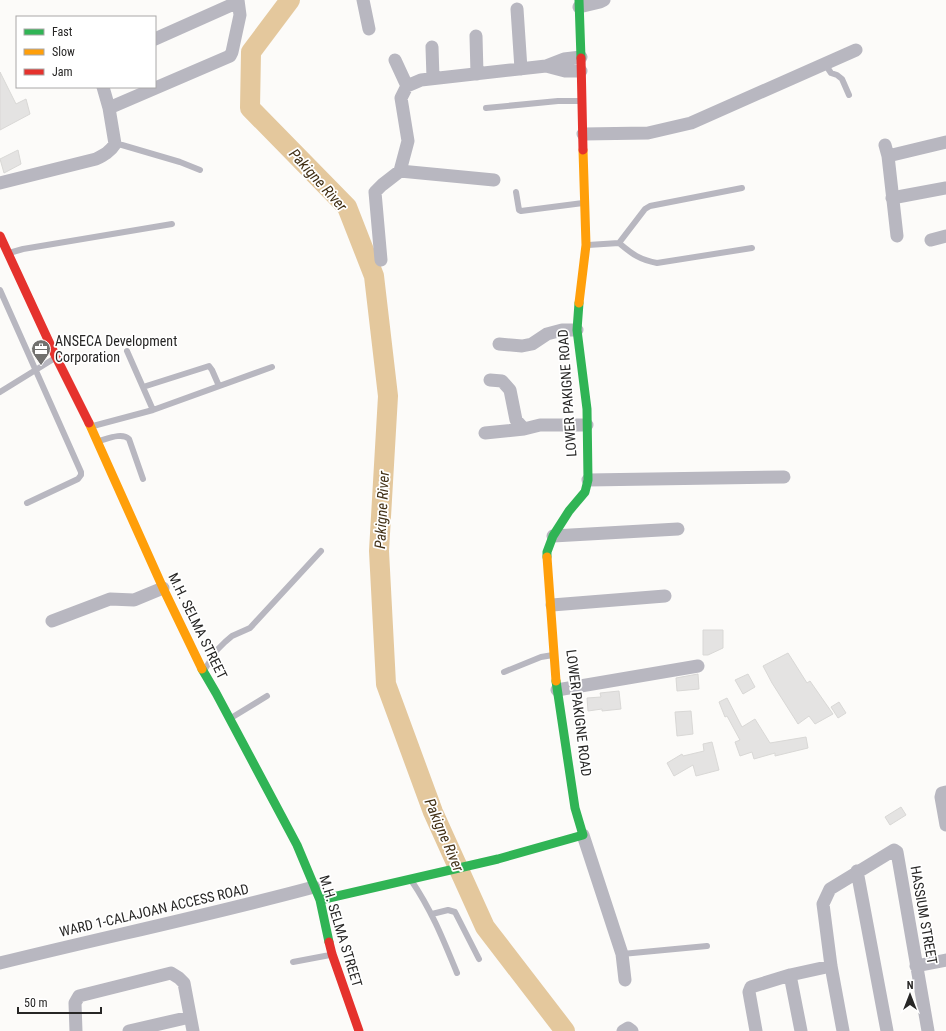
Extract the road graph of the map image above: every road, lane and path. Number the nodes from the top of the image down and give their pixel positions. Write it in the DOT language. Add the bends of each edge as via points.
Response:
graph roads {
  1 [pos="363,0"];
  2 [pos="604,0"];
  3 [pos="238,1"];
  4 [pos="579,3"];
  5 [pos="517,9"];
  6 [pos="369,29"];
  7 [pos="476,36"];
  8 [pos="156,39"];
  9 [pos="432,48"];
  10 [pos="856,50"];
  11 [pos="581,57"];
  12 [pos="395,60"];
  13 [pos="825,64"];
  14 [pos="546,66"];
  15 [pos="521,69"];
  16 [pos="581,72"];
  17 [pos="477,74"];
  18 [pos="433,78"];
  19 [pos="407,86"];
  20 [pos="103,88"];
  21 [pos="156,88"];
  22 [pos="156,88"];
  23 [pos="849,95"];
  24 [pos="582,101"];
  25 [pos="109,108"];
  26 [pos="486,108"];
  27 [pos="583,134"];
  28 [pos="946,142"];
  29 [pos="115,144"];
  30 [pos="200,170"];
  31 [pos="400,171"];
  32 [pos="494,180"];
  33 [pos="0,183"];
  34 [pos="742,188"];
  35 [pos="946,188"];
  36 [pos="516,192"];
  37 [pos="892,198"];
  38 [pos="585,202"];
  39 [pos="172,224"];
  40 [pos="0,236"];
  41 [pos="897,236"];
  42 [pos="945,239"];
  43 [pos="931,240"];
  44 [pos="619,243"];
  45 [pos="586,245"];
  46 [pos="752,248"];
  47 [pos="8,253"];
  48 [pos="381,260"];
  49 [pos="0,290"];
  50 [pos="578,330"];
  51 [pos="499,344"];
  52 [pos="127,351"];
  53 [pos="56,357"];
  54 [pos="272,367"];
  55 [pos="36,370"];
  56 [pos="490,380"];
  57 [pos="219,386"];
  58 [pos="143,387"];
  59 [pos="0,392"];
  60 [pos="153,410"];
  61 [pos="587,425"];
  62 [pos="91,427"];
  63 [pos="524,428"];
  64 [pos="485,433"];
  65 [pos="98,441"];
  66 [pos="784,477"];
  67 [pos="143,479"];
  68 [pos="588,480"];
  69 [pos="27,503"];
  70 [pos="678,529"];
  71 [pos="553,536"];
  72 [pos="321,551"];
  73 [pos="163,588"];
  74 [pos="665,596"];
  75 [pos="552,605"];
  76 [pos="52,621"];
  77 [pos="554,654"];
  78 [pos="698,666"];
  79 [pos="203,672"];
  80 [pos="504,672"];
  81 [pos="557,690"];
  82 [pos="267,696"];
  83 [pos="230,719"];
  84 [pos="943,795"];
  85 [pos="946,825"];
  86 [pos="584,835"];
  87 [pos="857,871"];
  88 [pos="410,879"];
  89 [pos="314,887"];
  90 [pos="320,900"];
  91 [pos="432,914"];
  92 [pos="707,946"];
  93 [pos="332,954"];
  94 [pos="622,954"];
  95 [pos="479,959"];
  96 [pos="946,960"];
  97 [pos="293,962"];
  98 [pos="0,963"];
  99 [pos="831,966"];
  100 [pos="916,966"];
  101 [pos="457,973"];
  102 [pos="790,975"];
  103 [pos="625,980"];
  104 [pos="190,1017"];
  105 [pos="76,1031"];
  106 [pos="130,1031"];
  107 [pos="193,1031"];
  108 [pos="359,1031"];
  109 [pos="623,1031"];
  110 [pos="632,1031"];
  111 [pos="756,1031"];
  112 [pos="801,1031"];
  113 [pos="843,1031"];
  114 [pos="887,1031"];
  115 [pos="928,1031"];
  1 -- 6 [label="street"];
  2 -- 4 [label="street"];
  3 -- 8 [label="street"];
  3 -- 22 [label="street" via="240,16 230,56"];
  4 -- 11 [label="street, LOWER PAKIGNE ROAD"];
  5 -- 15 [label="street"];
  7 -- 17 [label="street"];
  9 -- 18 [label="street"];
  10 -- 13 [label="street"];
  11 -- 14 [label="street" via="564,59"];
  11 -- 16 [label="street, LOWER PAKIGNE ROAD"];
  12 -- 19 [label="street"];
  13 -- 23 [label="lane" via="831,74 842,79"];
  13 -- 27 [label="street" via="691,123 648,133"];
  14 -- 15 [label="street"];
  14 -- 16 [label="street" via="565,72"];
  15 -- 17 [label="street"];
  16 -- 24 [label="street, LOWER PAKIGNE ROAD"];
  17 -- 18 [label="street"];
  18 -- 19 [label="street"];
  19 -- 31 [label="street" via="401,98 408,141"];
  20 -- 25 [label="street"];
  21 -- 25 [label="street"];
  24 -- 26 [label="lane"];
  24 -- 27 [label="street, LOWER PAKIGNE ROAD"];
  25 -- 29 [label="street"];
  27 -- 38 [label="street, LOWER PAKIGNE ROAD"];
  28 -- 37 [label="street" via="886,151"];
  29 -- 30 [label="lane"];
  29 -- 33 [label="street" via="106,155 96,159"];
  31 -- 32 [label="street"];
  31 -- 48 [label="street" via="375,192"];
  34 -- 44 [label="lane" via="650,206"];
  35 -- 37 [label="street"];
  36 -- 38 [label="lane" via="521,212"];
  37 -- 41 [label="street"];
  38 -- 45 [label="street, LOWER PAKIGNE ROAD"];
  39 -- 47 [label="lane"];
  40 -- 47 [label="street, M.H. SELMA STREET"];
  42 -- 43 [label="street"];
  44 -- 45 [label="lane"];
  44 -- 46 [label="lane" via="632,254 657,263"];
  45 -- 50 [label="street, LOWER PAKIGNE ROAD"];
  47 -- 53 [label="street, M.H. SELMA STREET"];
  49 -- 55 [label="lane"];
  50 -- 51 [label="street" via="562,330 547,334 532,344 522,346"];
  50 -- 61 [label="street, LOWER PAKIGNE ROAD"];
  52 -- 58 [label="lane"];
  53 -- 55 [label="lane"];
  53 -- 62 [label="street, M.H. SELMA STREET"];
  54 -- 57 [label="lane"];
  55 -- 59 [label="lane"];
  55 -- 69 [label="lane" via="81,475 78,479"];
  56 -- 63 [label="street" via="502,381 510,390 516,420"];
  57 -- 58 [label="lane" via="209,366"];
  57 -- 60 [label="lane"];
  58 -- 60 [label="lane"];
  60 -- 62 [label="lane"];
  61 -- 63 [label="street" via="540,425"];
  61 -- 68 [label="street, LOWER PAKIGNE ROAD"];
  62 -- 65 [label="street, M.H. SELMA STREET"];
  63 -- 64 [label="street"];
  65 -- 67 [label="lane" via="126,436"];
  65 -- 73 [label="street, M.H. SELMA STREET"];
  66 -- 68 [label="street"];
  68 -- 71 [label="street, LOWER PAKIGNE ROAD" via="585,492"];
  70 -- 71 [label="street"];
  71 -- 75 [label="street, LOWER PAKIGNE ROAD" via="547,556"];
  72 -- 79 [label="lane" via="250,628 232,636 217,650"];
  73 -- 76 [label="street" via="133,600 110,599"];
  73 -- 79 [label="street, M.H. SELMA STREET"];
  74 -- 75 [label="street"];
  75 -- 77 [label="street, LOWER PAKIGNE ROAD"];
  77 -- 80 [label="lane"];
  77 -- 81 [label="street, LOWER PAKIGNE ROAD"];
  78 -- 81 [label="street"];
  79 -- 83 [label="street, M.H. SELMA STREET"];
  81 -- 86 [label="street, LOWER PAKIGNE ROAD" via="575,808"];
  82 -- 83 [label="lane"];
  83 -- 89 [label="street, M.H. SELMA STREET" via="296,845"];
  84 -- 85 [label="street"];
  86 -- 88 [label="street" via="498,859"];
  86 -- 94 [label="street, LOWER PAKIGNE ROAD"];
  87 -- 99 [label="street" via="830,889 823,904"];
  87 -- 100 [label="street, HASSIUM STREET" via="892,850 897,852"];
  87 -- 114 [label="street"];
  88 -- 90 [label="street"];
  88 -- 91 [label="lane"];
  89 -- 90 [label="street, M.H. SELMA STREET"];
  89 -- 98 [label="street, WARD 1-CALAJOAN ACCESS ROAD" via="188,920"];
  90 -- 93 [label="street, M.H. SELMA STREET"];
  91 -- 95 [label="lane" via="448,910 455,912"];
  91 -- 101 [label="lane"];
  92 -- 94 [label="lane"];
  93 -- 97 [label="lane"];
  93 -- 108 [label="street, M.H. SELMA STREET"];
  94 -- 103 [label="street, LOWER PAKIGNE ROAD"];
  96 -- 100 [label="street"];
  99 -- 102 [label="street"];
  99 -- 113 [label="street"];
  100 -- 115 [label="street, HASSIUM STREET"];
  102 -- 111 [label="street" via="751,986 749,992"];
  102 -- 112 [label="street"];
  104 -- 105 [label="street" via="184,983 171,973 79,996 75,1003"];
  104 -- 106 [label="street"];
  104 -- 107 [label="street"];
  109 -- 110 [label="street" via="628,1028"];
}
